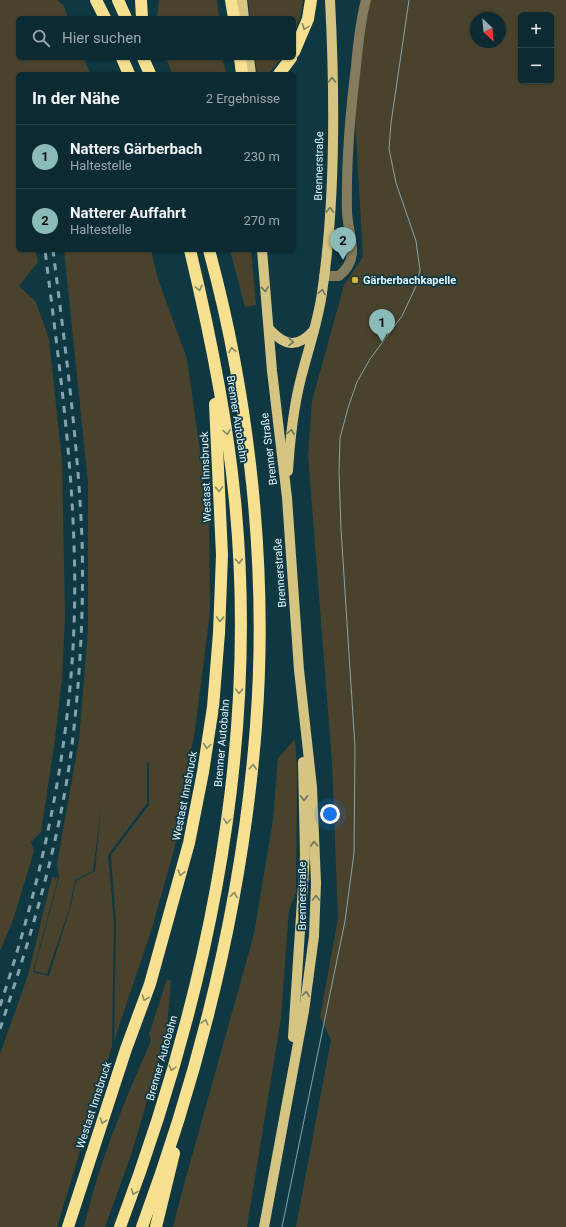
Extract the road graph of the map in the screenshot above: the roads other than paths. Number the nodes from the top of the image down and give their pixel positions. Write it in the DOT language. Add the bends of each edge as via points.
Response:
graph roads {
  1 [pos="96,0"];
  2 [pos="118,0"];
  3 [pos="141,0"];
  4 [pos="231,0"];
  5 [pos="242,0"];
  6 [pos="311,0"];
  7 [pos="330,0"];
  8 [pos="366,0"];
  9 [pos="103,16"];
  10 [pos="125,16"];
  11 [pos="142,16"];
  12 [pos="234,16"];
  13 [pos="244,16"];
  14 [pos="296,47"];
  15 [pos="123,60"];
  16 [pos="144,60"];
  17 [pos="148,60"];
  18 [pos="240,60"];
  19 [pos="249,60"];
  20 [pos="290,60"];
  21 [pos="128,72"];
  22 [pos="149,72"];
  23 [pos="150,72"];
  24 [pos="242,72"];
  25 [pos="251,72"];
  26 [pos="280,72"];
  27 [pos="190,252"];
  28 [pos="209,252"];
  29 [pos="262,252"];
  30 [pos="324,276"];
  31 [pos="268,328"];
  32 [pos="314,330"];
  33 [pos="213,352"];
  34 [pos="287,498"];
  35 [pos="195,1060"];
  36 [pos="68,1227"];
  37 [pos="120,1227"];
  38 [pos="142,1227"];
  39 [pos="156,1227"];
  40 [pos="264,1227"];
  1 -- 9 [label="highway"];
  2 -- 10 [label="highway"];
  3 -- 11 [label="highway"];
  4 -- 12 [label="highway"];
  5 -- 13 [label="main road"];
  6 -- 14 [label="highway, one-way" via="308,19"];
  30 -- 7 [label="main road, Brennerstraße, one-way" via="330,220 332,146"];
  8 -- 30 [label="street" via="352,95 347,179 347,214 352,256 350,265 338,276"];
  15 -- 21 [label="highway"];
  16 -- 22 [label="highway"];
  17 -- 23 [label="highway"];
  18 -- 24 [label="highway"];
  19 -- 25 [label="main road"];
  20 -- 26 [label="highway"];
  27 -- 33 [label="highway, Brenner Autobahn, one-way"];
  35 -- 28 [label="highway, Brenner Autobahn, one-way" via="219,971 244,831 256,731 258,657 254,505 244,416 231,343"];
  29 -- 31 [label="main road, Brenner Straße, one-way"];
  32 -- 30 [label="main road, Brennerstraße, one-way"];
  31 -- 32 [label="main road, one-way" via="281,341 292,343 302,341"];
  31 -- 34 [label="main road, Brenner Straße"];
  34 -- 32 [label="main road, Brenner Straße, one-way" via="290,442 296,399"];
  33 -- 36 [label="highway, Westast Innsbruck, one-way" via="222,555 219,640 213,707 203,772 189,843 150,984"];
  33 -- 37 [label="highway, Brenner Autobahn, one-way" via="236,502 240,590 238,712 234,765 213,907 190,1002 159,1114"];
  34 -- 40 [label="main road, Brennerstraße" via="303,717 305,855 291,1073"];
  35 -- 38 [label="highway, Brenner Autobahn"];
  35 -- 39 [label="highway"];
}
